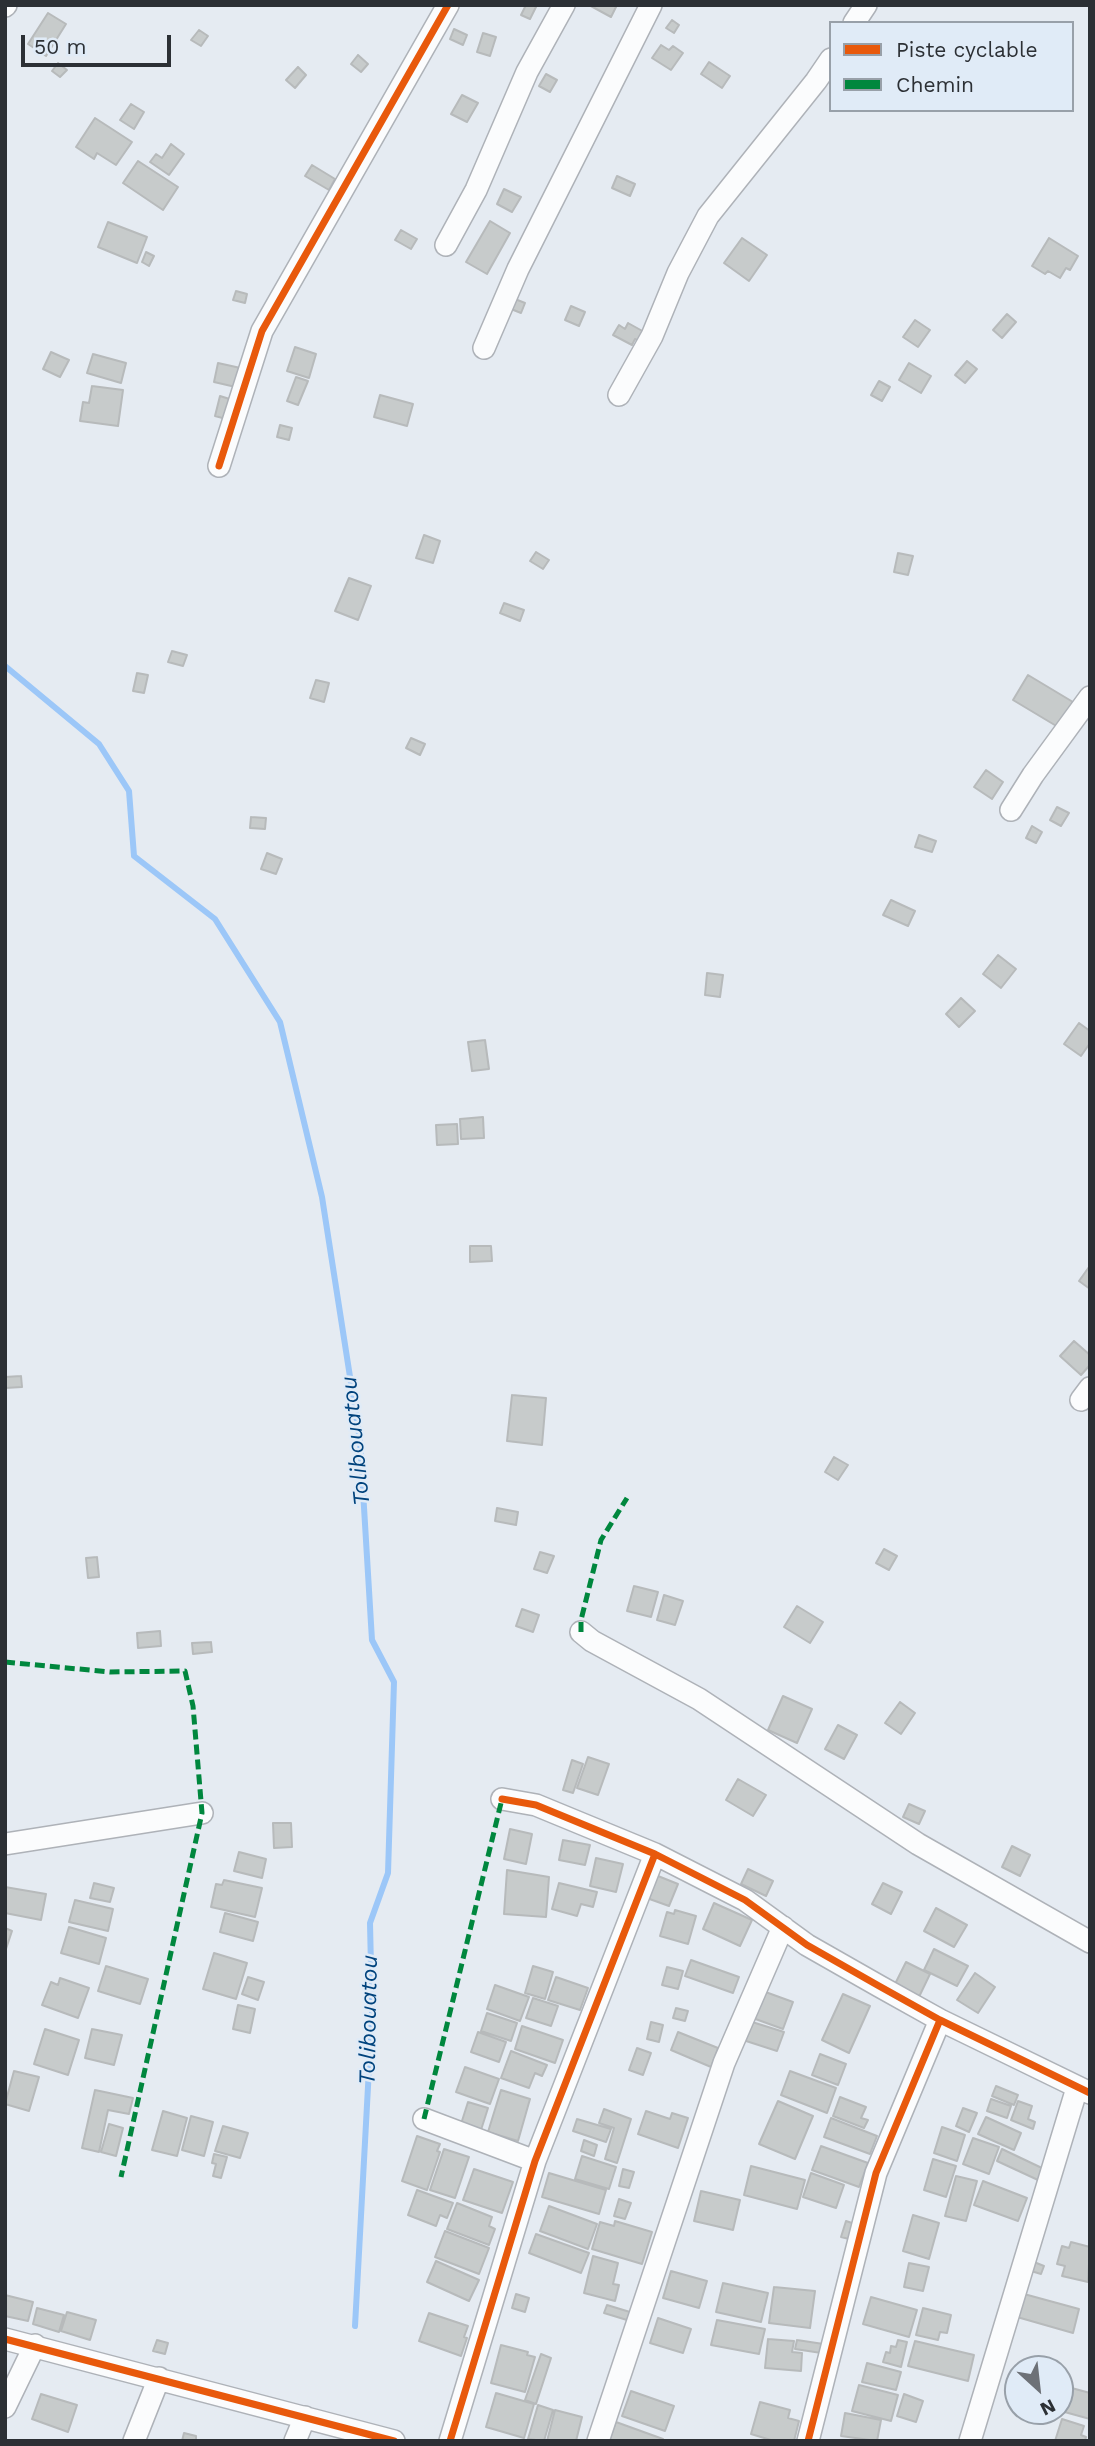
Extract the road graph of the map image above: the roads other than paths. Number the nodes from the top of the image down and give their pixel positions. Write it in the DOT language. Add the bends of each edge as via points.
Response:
graph roads {
  1 [pos="448,5"];
  2 [pos="564,5"];
  3 [pos="651,5"];
  4 [pos="866,5"];
  5 [pos="855,21"];
  6 [pos="829,62"];
  7 [pos="446,245"];
  8 [pos="484,348"];
  9 [pos="619,395"];
  10 [pos="219,466"];
  11 [pos="1090,697"];
  12 [pos="1011,810"];
  13 [pos="581,1632"];
  14 [pos="502,1799"];
  15 [pos="201,1813"];
  16 [pos="5,1844"];
  17 [pos="655,1854"];
  18 [pos="783,1927"];
  19 [pos="1090,1942"];
  20 [pos="940,2020"];
  21 [pos="1083,2090"];
  22 [pos="424,2119"];
  23 [pos="535,2161"];
  24 [pos="5,2339"];
  25 [pos="35,2345"];
  26 [pos="159,2378"];
  27 [pos="5,2407"];
  28 [pos="305,2417"];
  29 [pos="134,2441"];
  30 [pos="295,2441"];
  31 [pos="394,2441"];
  32 [pos="450,2441"];
  33 [pos="598,2441"];
  34 [pos="808,2441"];
  35 [pos="970,2441"];
  1 -- 10 [label="street" via="262,331"];
  2 -- 7 [label="street" via="527,72 476,190"];
  3 -- 8 [label="street" via="517,269"];
  4 -- 5 [label="street"];
  6 -- 9 [label="street" via="708,216"];
  11 -- 12 [label="street"];
  13 -- 19 [label="street" via="699,1699 918,1844"];
  14 -- 17 [label="street" via="536,1805"];
  15 -- 16 [label="street"];
  17 -- 18 [label="street" via="745,1900"];
  17 -- 23 [label="street"];
  18 -- 20 [label="street"];
  18 -- 33 [label="street" via="716,2086"];
  20 -- 21 [label="street"];
  20 -- 34 [label="street" via="876,2173"];
  21 -- 35 [label="street"];
  22 -- 23 [label="street"];
  23 -- 32 [label="street"];
  24 -- 25 [label="street"];
  25 -- 26 [label="street"];
  25 -- 27 [label="street"];
  26 -- 28 [label="street"];
  26 -- 29 [label="street"];
  28 -- 30 [label="street"];
  28 -- 31 [label="street"];
}
